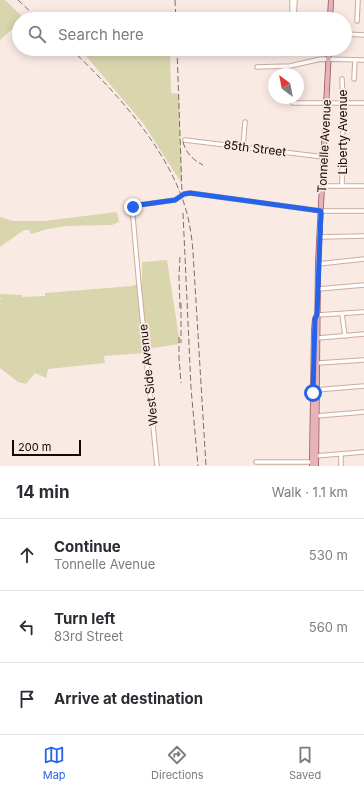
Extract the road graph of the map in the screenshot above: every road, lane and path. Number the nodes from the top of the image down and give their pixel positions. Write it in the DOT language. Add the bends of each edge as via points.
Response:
graph roads {
  1 [pos="292,0"];
  2 [pos="295,0"];
  3 [pos="331,0"];
  4 [pos="358,0"];
  5 [pos="293,12"];
  6 [pos="294,12"];
  7 [pos="330,12"];
  8 [pos="357,21"];
  9 [pos="352,34"];
  10 [pos="364,35"];
  11 [pos="328,59"];
  12 [pos="354,60"];
  13 [pos="364,60"];
  14 [pos="258,67"];
  15 [pos="342,79"];
  16 [pos="354,79"];
  17 [pos="326,102"];
  18 [pos="343,102"];
  19 [pos="304,103"];
  20 [pos="364,103"];
  21 [pos="246,122"];
  22 [pos="185,140"];
  23 [pos="243,146"];
  24 [pos="324,157"];
  25 [pos="322,186"];
  26 [pos="342,186"];
  27 [pos="364,186"];
  28 [pos="321,211"];
  29 [pos="364,211"];
  30 [pos="364,236"];
  31 [pos="320,237"];
  32 [pos="364,259"];
  33 [pos="318,264"];
  34 [pos="364,285"];
  35 [pos="318,290"];
  36 [pos="364,312"];
  37 [pos="342,314"];
  38 [pos="317,315"];
  39 [pos="364,334"];
  40 [pos="345,336"];
  41 [pos="318,338"];
  42 [pos="364,360"];
  43 [pos="318,363"];
  44 [pos="364,386"];
  45 [pos="315,390"];
  46 [pos="364,412"];
  47 [pos="316,416"];
  48 [pos="364,452"];
  49 [pos="341,454"];
  50 [pos="314,456"];
  51 [pos="256,462"];
  52 [pos="314,464"];
  53 [pos="157,466"];
  54 [pos="341,466"];
  1 -- 5 [label="street"];
  2 -- 6 [label="street"];
  3 -- 7 [label="main road"];
  4 -- 8 [label="street"];
  9 -- 10 [label="street"];
  11 -- 12 [label="street"];
  11 -- 14 [label="street" via="290,66"];
  11 -- 17 [label="main road, Tonnelle Avenue"];
  12 -- 13 [label="street"];
  12 -- 16 [label="street"];
  15 -- 18 [label="street, Liberty Avenue"];
  17 -- 18 [label="street"];
  17 -- 19 [label="street"];
  17 -- 24 [label="main road, Tonnelle Avenue"];
  18 -- 20 [label="street"];
  18 -- 26 [label="street, Liberty Avenue"];
  21 -- 23 [label="street"];
  22 -- 23 [label="street, 85th Street"];
  23 -- 24 [label="street, 85th Street"];
  24 -- 25 [label="main road, Tonnelle Avenue"];
  25 -- 26 [label="street"];
  25 -- 28 [label="main road, Tonnelle Avenue"];
  26 -- 27 [label="street"];
  28 -- 29 [label="street"];
  28 -- 31 [label="main road, Tonnelle Avenue"];
  28 -- 53 [label="street, West Side Avenue" via="190,193 175,200 132,206"];
  30 -- 31 [label="street"];
  31 -- 33 [label="main road, Tonnelle Avenue"];
  32 -- 33 [label="street"];
  33 -- 35 [label="main road, Tonnelle Avenue"];
  34 -- 35 [label="street"];
  35 -- 38 [label="main road, Tonnelle Avenue"];
  36 -- 37 [label="street"];
  37 -- 38 [label="street"];
  37 -- 40 [label="street"];
  38 -- 41 [label="main road, Tonnelle Avenue"];
  38 -- 45 [label="main road, Tonnelle Avenue"];
  39 -- 40 [label="street"];
  40 -- 41 [label="street"];
  41 -- 43 [label="main road, Tonnelle Avenue"];
  42 -- 43 [label="street"];
  43 -- 45 [label="main road, Tonnelle Avenue"];
  44 -- 45 [label="street"];
  45 -- 47 [label="main road, Tonnelle Avenue"];
  45 -- 50 [label="main road, Tonnelle Avenue"];
  46 -- 47 [label="street"];
  47 -- 50 [label="main road, Tonnelle Avenue"];
  48 -- 49 [label="street"];
  49 -- 50 [label="street"];
  49 -- 54 [label="street"];
  50 -- 52 [label="main road, Tonnelle Avenue"];
  51 -- 52 [label="street"];
}
